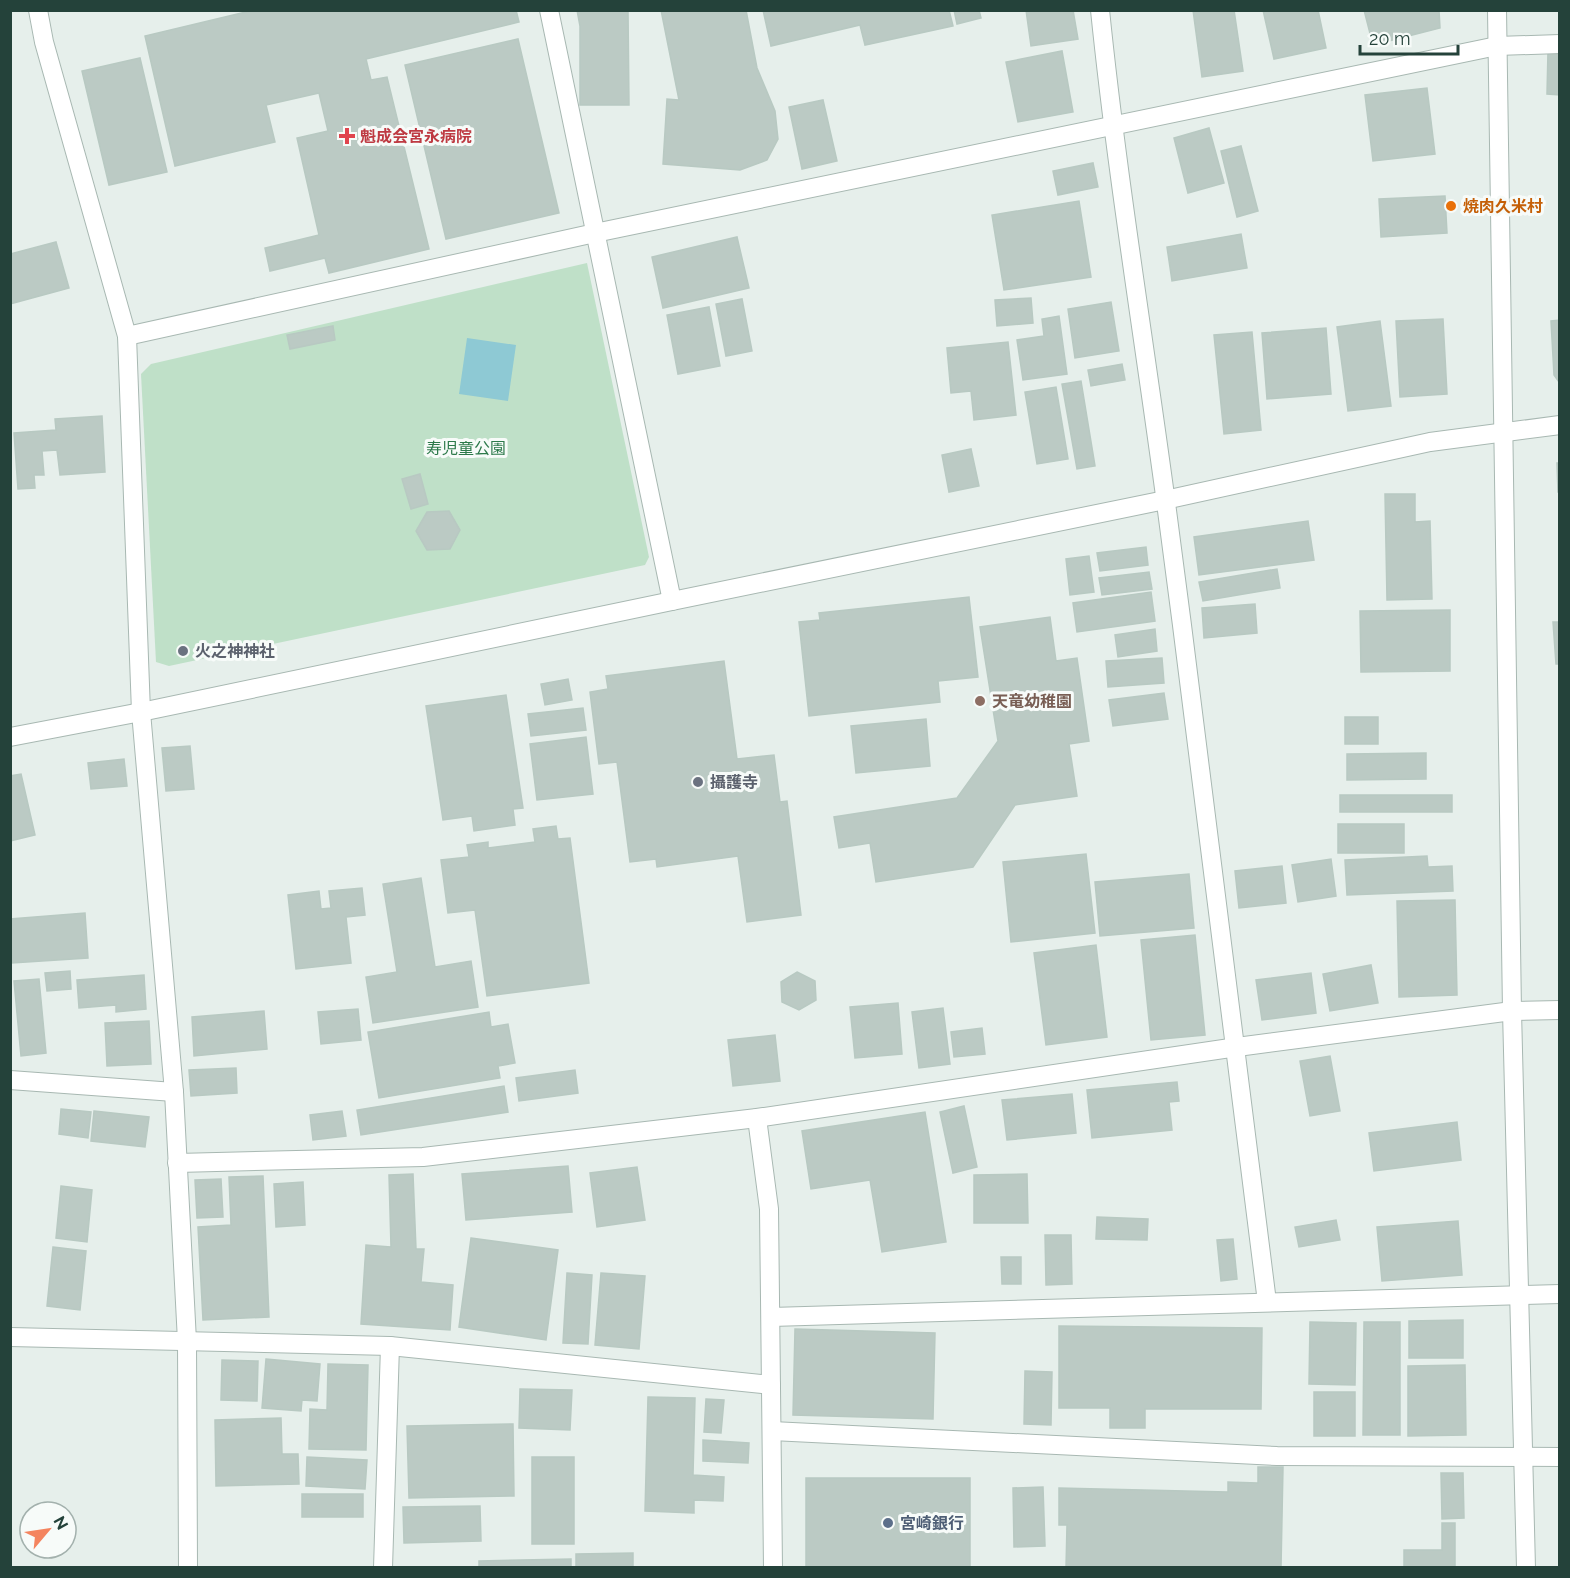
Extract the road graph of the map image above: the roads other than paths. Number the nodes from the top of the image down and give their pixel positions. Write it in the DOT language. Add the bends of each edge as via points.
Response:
graph roads {
  1 [pos="38,10"];
  2 [pos="549,10"];
  3 [pos="1100,10"];
  4 [pos="1497,10"];
  5 [pos="1560,44"];
  6 [pos="1497,46"];
  7 [pos="1112,125"];
  8 [pos="595,233"];
  9 [pos="127,336"];
  10 [pos="1560,425"];
  11 [pos="1502,433"];
  12 [pos="1165,500"];
  13 [pos="672,601"];
  14 [pos="141,712"];
  15 [pos="10,737"];
  16 [pos="1560,1010"];
  17 [pos="1512,1011"];
  18 [pos="1237,1047"];
  19 [pos="10,1080"];
  20 [pos="174,1092"];
  21 [pos="757,1118"];
  22 [pos="177,1163"];
  23 [pos="1560,1294"];
  24 [pos="1520,1296"];
  25 [pos="1267,1302"];
  26 [pos="771,1317"];
  27 [pos="10,1337"];
  28 [pos="187,1341"];
  29 [pos="390,1347"];
  30 [pos="771,1385"];
  31 [pos="772,1431"];
  32 [pos="1523,1456"];
  33 [pos="1560,1457"];
  34 [pos="188,1568"];
  35 [pos="383,1568"];
  36 [pos="773,1568"];
  37 [pos="1527,1568"];
  1 -- 9 [label="street"];
  2 -- 8 [label="street"];
  3 -- 7 [label="street"];
  4 -- 6 [label="street"];
  5 -- 6 [label="street"];
  6 -- 7 [label="street"];
  6 -- 11 [label="street"];
  7 -- 8 [label="street"];
  7 -- 12 [label="street"];
  8 -- 9 [label="street"];
  8 -- 13 [label="street"];
  9 -- 14 [label="street"];
  10 -- 11 [label="street"];
  11 -- 12 [label="street" via="1430,442"];
  11 -- 17 [label="street"];
  12 -- 13 [label="street"];
  12 -- 18 [label="street"];
  13 -- 14 [label="street"];
  14 -- 15 [label="street"];
  14 -- 20 [label="street"];
  16 -- 17 [label="street"];
  17 -- 18 [label="street"];
  17 -- 24 [label="street"];
  18 -- 21 [label="street"];
  18 -- 25 [label="street"];
  19 -- 20 [label="street"];
  20 -- 22 [label="street"];
  21 -- 22 [label="street" via="423,1157"];
  21 -- 26 [label="street" via="769,1209"];
  22 -- 28 [label="street"];
  23 -- 24 [label="street"];
  24 -- 25 [label="street"];
  24 -- 32 [label="street"];
  25 -- 26 [label="street"];
  26 -- 30 [label="street"];
  27 -- 28 [label="street"];
  28 -- 29 [label="street"];
  28 -- 34 [label="street"];
  29 -- 30 [label="street"];
  29 -- 35 [label="street"];
  30 -- 31 [label="street"];
  31 -- 32 [label="street" via="1277,1456"];
  31 -- 36 [label="street"];
  32 -- 33 [label="street"];
  32 -- 37 [label="street"];
}
